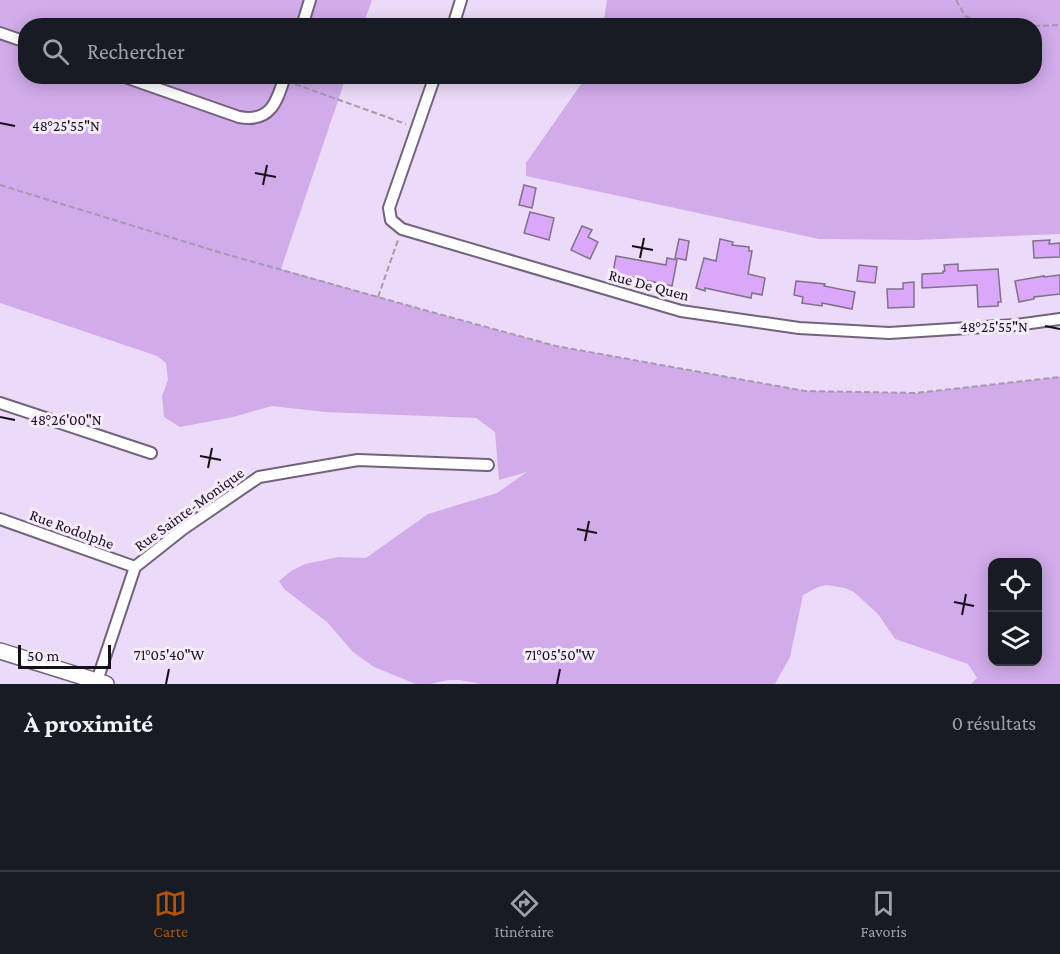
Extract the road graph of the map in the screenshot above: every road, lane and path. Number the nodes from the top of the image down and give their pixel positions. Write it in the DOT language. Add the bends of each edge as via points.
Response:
graph roads {
  1 [pos="310,0"];
  2 [pos="461,0"];
  3 [pos="956,0"];
  4 [pos="304,18"];
  5 [pos="455,18"];
  6 [pos="970,18"];
  7 [pos="1060,25"];
  8 [pos="1042,26"];
  9 [pos="0,33"];
  10 [pos="18,39"];
  11 [pos="145,84"];
  12 [pos="282,84"];
  13 [pos="300,84"];
  14 [pos="432,84"];
  15 [pos="417,128"];
  16 [pos="0,185"];
  17 [pos="402,229"];
  18 [pos="378,297"];
  19 [pos="1060,319"];
  20 [pos="1060,377"];
  21 [pos="0,403"];
  22 [pos="151,453"];
  23 [pos="488,465"];
  24 [pos="0,519"];
  25 [pos="135,567"];
  26 [pos="0,651"];
  27 [pos="102,682"];
  1 -- 4 [label="street"];
  2 -- 5 [label="street"];
  3 -- 6 [label="path"];
  7 -- 8 [label="path"];
  9 -- 10 [label="street"];
  11 -- 12 [label="street" via="248,119 272,109"];
  13 -- 15 [label="path"];
  14 -- 15 [label="street"];
  15 -- 17 [label="street" via="388,208 391,220"];
  16 -- 18 [label="path"];
  17 -- 18 [label="path"];
  17 -- 19 [label="street, Rue De Quen" via="681,310 799,328 889,333"];
  18 -- 20 [label="path" via="556,346 805,392 916,393"];
  21 -- 22 [label="street"];
  23 -- 25 [label="street, Rue Sainte-Monique" via="358,460 259,477"];
  24 -- 25 [label="street, Rue Rodolphe"];
  25 -- 27 [label="street, Rue Sainte-Monique"];
  26 -- 27 [label="main road"];
}
